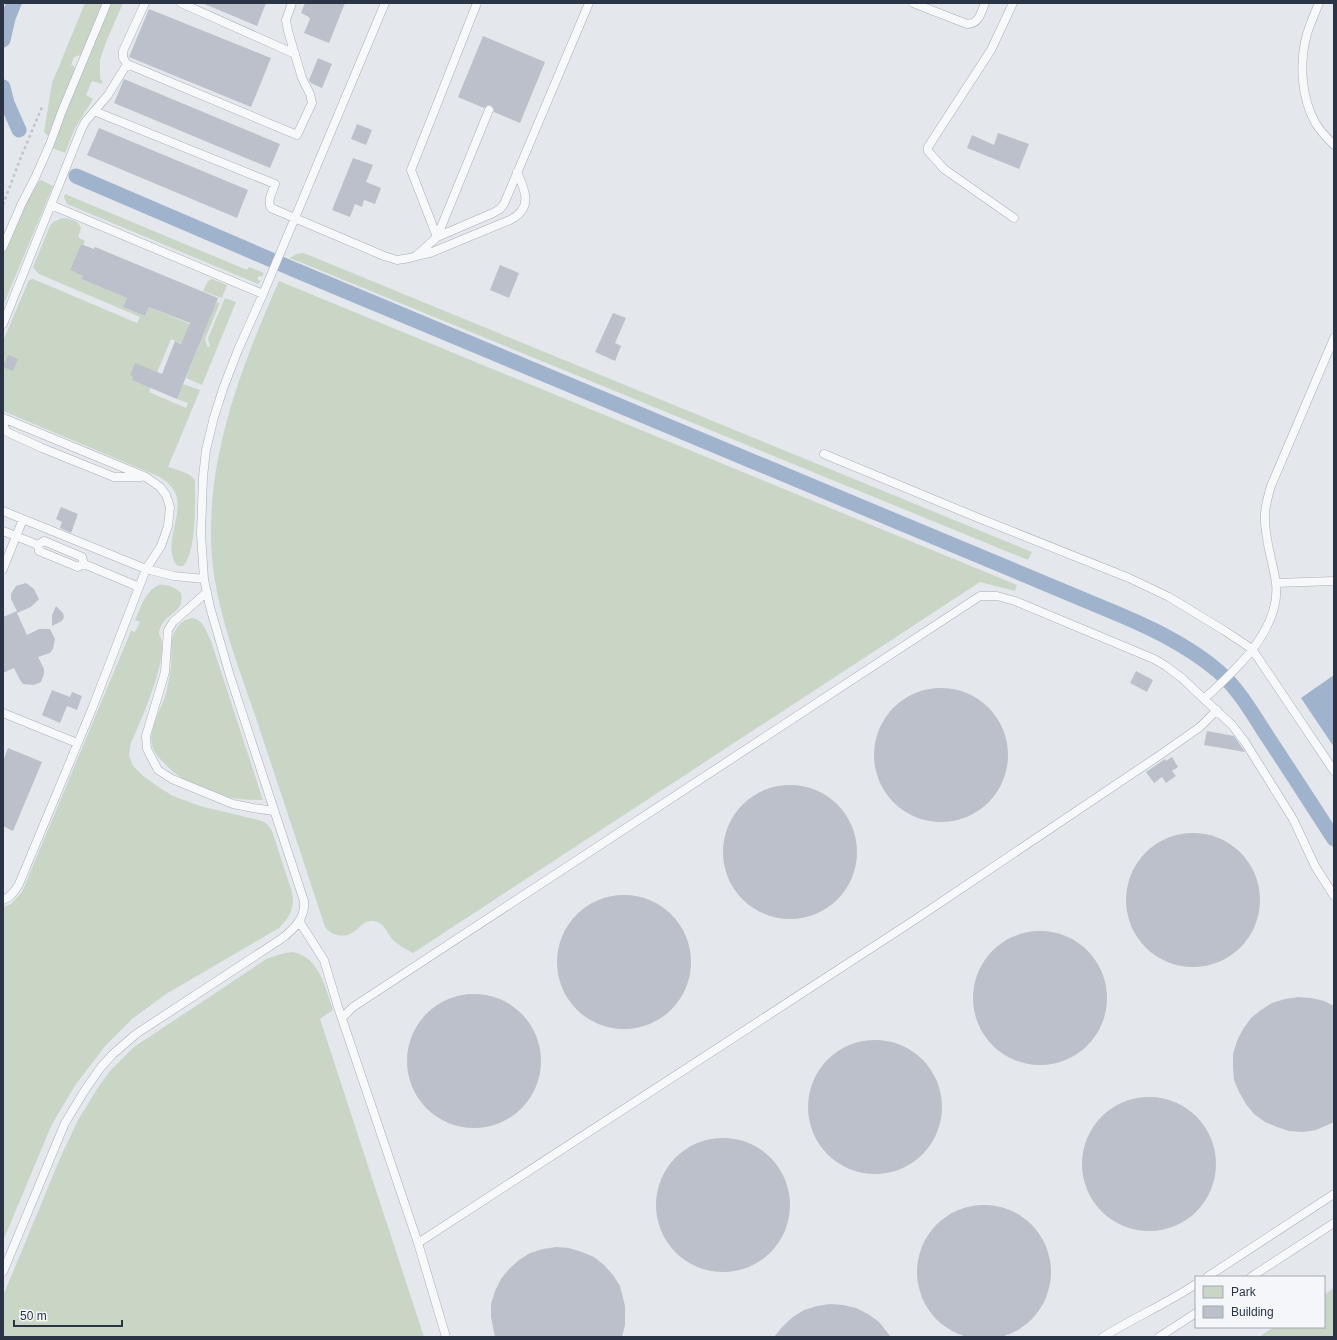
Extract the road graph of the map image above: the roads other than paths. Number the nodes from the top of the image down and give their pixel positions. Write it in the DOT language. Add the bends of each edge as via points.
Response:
graph roads {
  1 [pos="107,3"];
  2 [pos="145,3"];
  3 [pos="181,3"];
  4 [pos="292,3"];
  5 [pos="385,3"];
  6 [pos="477,3"];
  7 [pos="588,3"];
  8 [pos="913,3"];
  9 [pos="985,3"];
  10 [pos="1013,3"];
  11 [pos="1319,3"];
  12 [pos="295,54"];
  13 [pos="127,64"];
  14 [pos="488,110"];
  15 [pos="94,111"];
  16 [pos="1334,145"];
  17 [pos="517,172"];
  18 [pos="51,205"];
  19 [pos="1014,218"];
  20 [pos="295,219"];
  21 [pos="437,237"];
  22 [pos="3,247"];
  23 [pos="416,256"];
  24 [pos="263,294"];
  25 [pos="3,324"];
  26 [pos="1334,338"];
  27 [pos="3,418"];
  28 [pos="3,425"];
  29 [pos="824,454"];
  30 [pos="146,477"];
  31 [pos="3,511"];
  32 [pos="23,520"];
  33 [pos="3,531"];
  34 [pos="16,536"];
  35 [pos="3,569"];
  36 [pos="146,569"];
  37 [pos="204,579"];
  38 [pos="1334,581"];
  39 [pos="1276,583"];
  40 [pos="140,587"];
  41 [pos="207,592"];
  42 [pos="1252,649"];
  43 [pos="1204,698"];
  44 [pos="1216,710"];
  45 [pos="3,712"];
  46 [pos="77,743"];
  47 [pos="1334,771"];
  48 [pos="274,811"];
  49 [pos="1334,896"];
  50 [pos="3,900"];
  51 [pos="298,921"];
  52 [pos="342,1018"];
  53 [pos="1334,1194"];
  54 [pos="1334,1223"];
  55 [pos="418,1243"];
  56 [pos="3,1272"];
  57 [pos="1209,1276"];
  58 [pos="1253,1276"];
  59 [pos="1195,1285"];
  60 [pos="1195,1314"];
  61 [pos="446,1337"];
  62 [pos="1103,1337"];
  63 [pos="1159,1337"];
  1 -- 22 [label="lane" via="50,144"];
  2 -- 13 [label="lane" via="123,51 123,58"];
  3 -- 12 [label="lane"];
  4 -- 12 [label="lane" via="286,20"];
  5 -- 20 [label="lane"];
  6 -- 21 [label="lane" via="411,170"];
  7 -- 17 [label="lane"];
  8 -- 9 [label="lane" via="972,24 979,20"];
  10 -- 19 [label="lane" via="991,50 928,147 928,151 944,169"];
  11 -- 16 [label="lane" via="1307,34 1303,55 1305,94 1317,125"];
  12 -- 13 [label="lane" via="312,103 297,135"];
  13 -- 15 [label="lane" via="108,95"];
  14 -- 21 [label="lane"];
  15 -- 18 [label="lane" via="85,122"];
  15 -- 20 [label="lane" via="275,184 268,202 271,208"];
  17 -- 21 [label="lane" via="500,209"];
  17 -- 23 [label="lane" via="526,196 524,208 520,213 510,220 430,253"];
  18 -- 24 [label="lane"];
  18 -- 25 [label="lane"];
  20 -- 23 [label="lane" via="393,259 404,260"];
  20 -- 24 [label="lane"];
  21 -- 23 [label="lane"];
  24 -- 37 [label="lane" via="224,386 206,450 201,534"];
  26 -- 39 [label="lane" via="1266,504 1266,534"];
  27 -- 30 [label="lane"];
  28 -- 30 [label="lane" via="7,432 114,477"];
  29 -- 42 [label="lane" via="1129,578 1169,597"];
  30 -- 36 [label="lane" via="160,487 170,506 168,526 161,546"];
  31 -- 32 [label="lane"];
  32 -- 34 [label="lane"];
  32 -- 36 [label="lane"];
  33 -- 34 [label="lane"];
  34 -- 35 [label="lane"];
  34 -- 40 [label="lane" via="38,545 39,551 78,567 84,564"];
  36 -- 37 [label="lane" via="174,576"];
  36 -- 40 [label="lane"];
  37 -- 41 [label="lane"];
  38 -- 39 [label="lane"];
  39 -- 42 [label="lane" via="1276,602 1271,620"];
  40 -- 46 [label="lane"];
  41 -- 48 [label="lane" via="230,676"];
  41 -- 48 [label="lane" via="173,622 168,630 165,672 146,736 147,749 158,770 172,779 233,804"];
  42 -- 43 [label="lane"];
  42 -- 47 [label="lane"];
  43 -- 44 [label="lane"];
  43 -- 52 [label="lane" via="1166,666 1139,652 1015,601 997,596 980,596 353,1007"];
  44 -- 49 [label="lane" via="1245,742 1293,819 1315,866"];
  44 -- 55 [label="lane" via="1200,727 1160,755 922,914"];
  45 -- 46 [label="lane"];
  46 -- 50 [label="lane" via="19,884 15,892"];
  48 -- 51 [label="lane" via="304,901 305,906"];
  51 -- 52 [label="lane" via="324,960"];
  51 -- 56 [label="lane" via="295,928 281,940 136,1034 101,1067 65,1123"];
  52 -- 55 [label="lane"];
  53 -- 57 [label="lane"];
  54 -- 58 [label="lane"];
  55 -- 61 [label="lane"];
  59 -- 62 [label="lane" via="1174,1299"];
  60 -- 63 [label="lane"];
}
